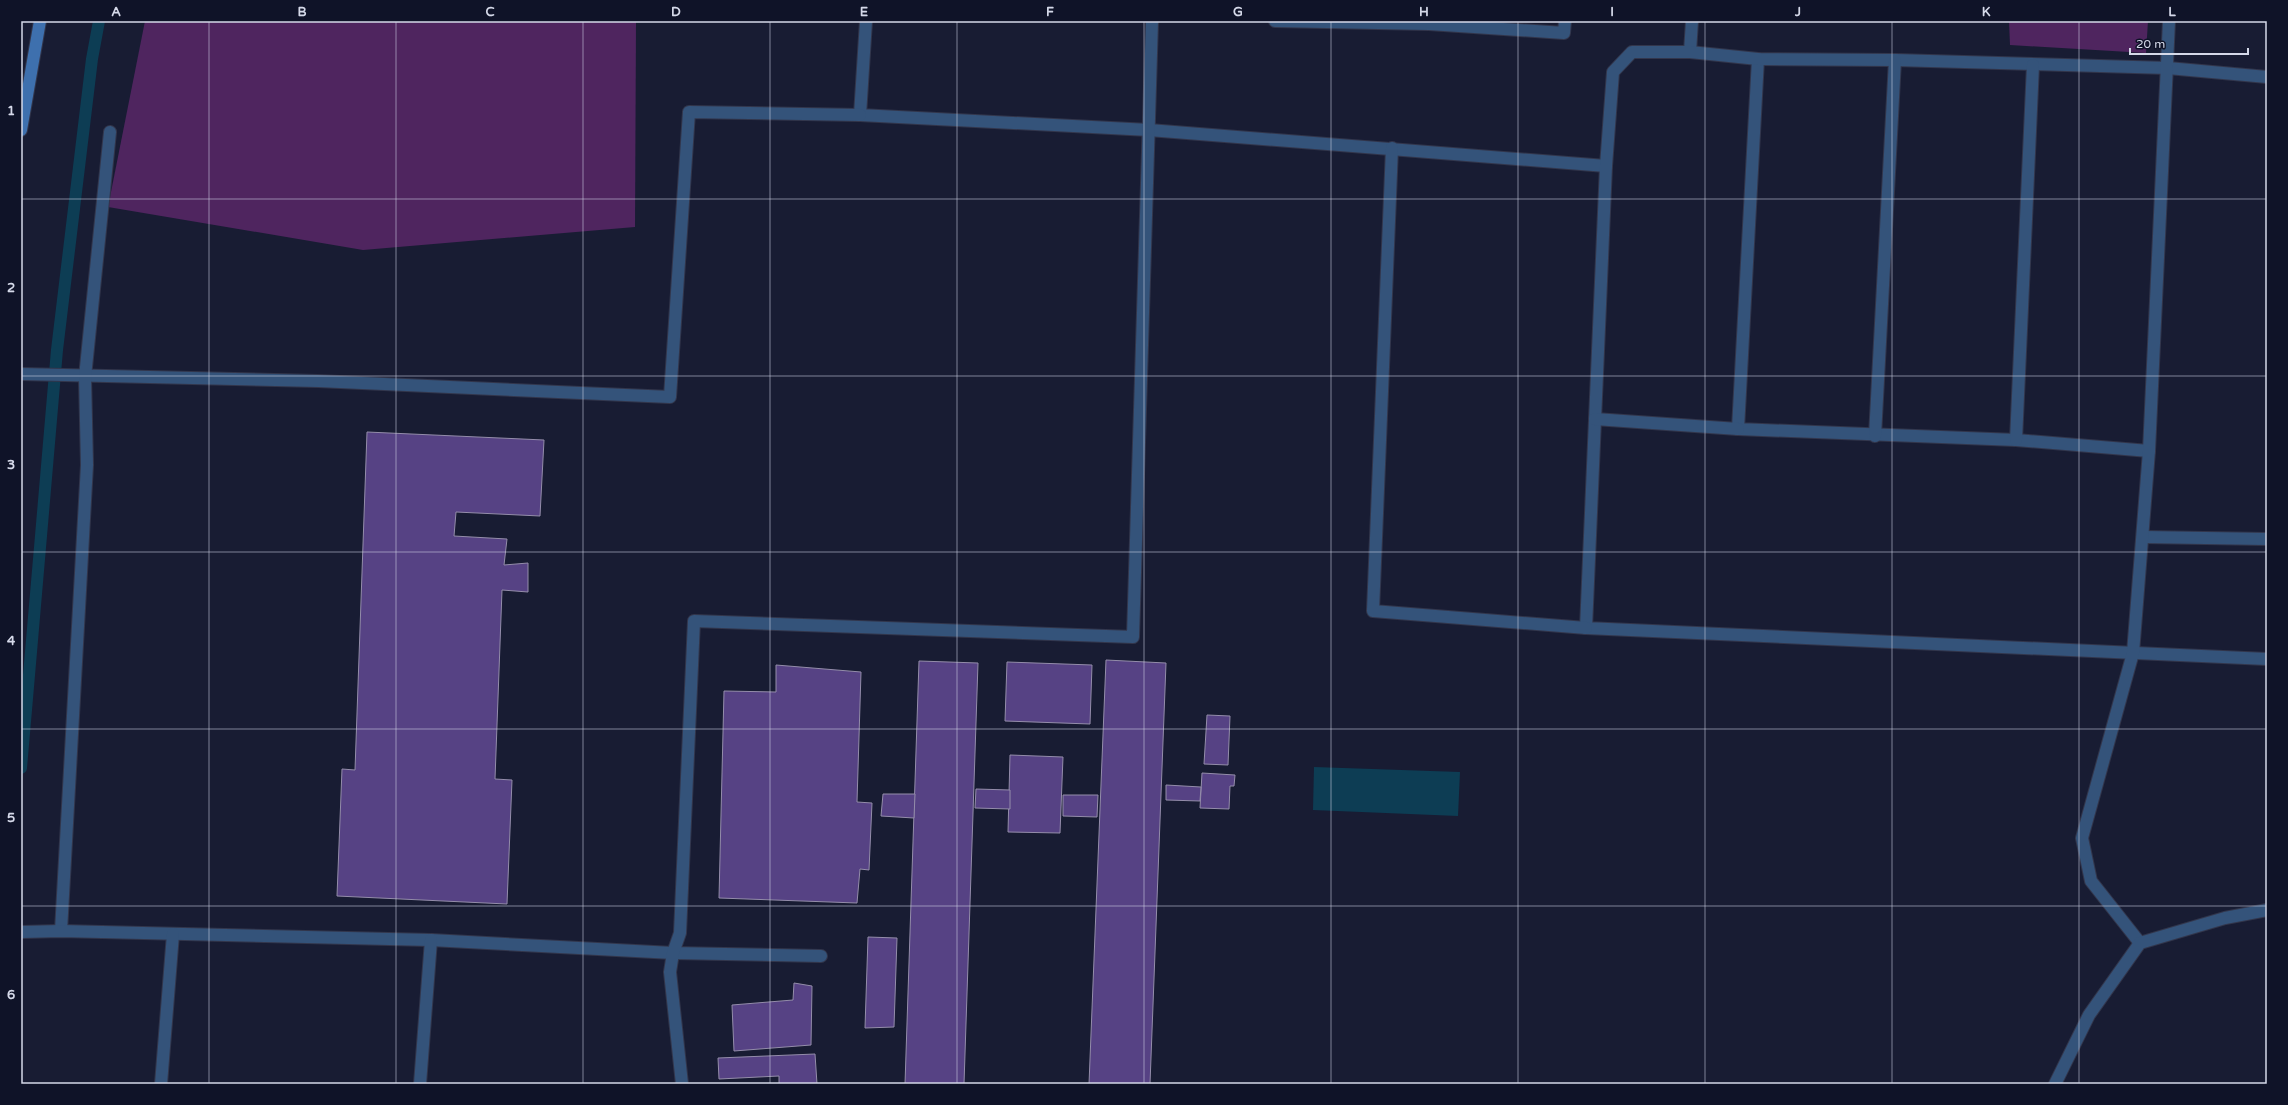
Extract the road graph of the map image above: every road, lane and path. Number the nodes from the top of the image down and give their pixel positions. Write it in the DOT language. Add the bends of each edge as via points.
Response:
graph roads {
  1 [pos="40,21"];
  2 [pos="866,21"];
  3 [pos="1152,21"];
  4 [pos="1275,21"];
  5 [pos="1565,21"];
  6 [pos="1692,21"];
  7 [pos="2169,21"];
  8 [pos="1294,22"];
  9 [pos="1429,23"];
  10 [pos="1690,52"];
  11 [pos="1758,59"];
  12 [pos="1895,60"];
  13 [pos="2033,65"];
  14 [pos="2168,68"];
  15 [pos="2267,77"];
  16 [pos="860,115"];
  17 [pos="21,130"];
  18 [pos="1149,130"];
  19 [pos="110,132"];
  20 [pos="1392,148"];
  21 [pos="1606,166"];
  22 [pos="21,374"];
  23 [pos="85,377"];
  24 [pos="1595,419"];
  25 [pos="1738,429"];
  26 [pos="1876,436"];
  27 [pos="2016,440"];
  28 [pos="2149,451"];
  29 [pos="2143,537"];
  30 [pos="2267,539"];
  31 [pos="1586,628"];
  32 [pos="2133,653"];
  33 [pos="2267,659"];
  34 [pos="2267,910"];
  35 [pos="62,931"];
  36 [pos="26,932"];
  37 [pos="173,934"];
  38 [pos="431,940"];
  39 [pos="2140,943"];
  40 [pos="673,953"];
  41 [pos="821,956"];
  42 [pos="161,1084"];
  43 [pos="420,1084"];
  44 [pos="682,1084"];
  45 [pos="2055,1084"];
  1 -- 17 [label="street"];
  2 -- 16 [label="street"];
  3 -- 18 [label="street"];
  4 -- 8 [label="street"];
  5 -- 9 [label="street" via="1564,33"];
  6 -- 10 [label="street"];
  7 -- 14 [label="street"];
  8 -- 9 [label="street"];
  10 -- 11 [label="street"];
  10 -- 21 [label="street" via="1632,52 1613,72"];
  11 -- 12 [label="street"];
  11 -- 25 [label="street"];
  12 -- 13 [label="street"];
  12 -- 26 [label="street"];
  13 -- 14 [label="street"];
  13 -- 27 [label="street"];
  14 -- 15 [label="street"];
  14 -- 28 [label="street"];
  16 -- 18 [label="street"];
  16 -- 23 [label="street" via="689,112 670,397 318,381"];
  18 -- 20 [label="street"];
  18 -- 40 [label="street" via="1132,637 694,621 680,933"];
  19 -- 23 [label="street"];
  20 -- 21 [label="street"];
  20 -- 31 [label="street" via="1373,611"];
  21 -- 24 [label="street"];
  22 -- 23 [label="street" via="72,374"];
  23 -- 35 [label="street" via="87,466"];
  24 -- 25 [label="street"];
  24 -- 31 [label="street"];
  25 -- 26 [label="street"];
  26 -- 27 [label="street"];
  27 -- 28 [label="street"];
  28 -- 29 [label="street"];
  29 -- 30 [label="street"];
  29 -- 32 [label="street"];
  31 -- 32 [label="street"];
  32 -- 33 [label="street"];
  32 -- 39 [label="street" via="2082,838 2091,881"];
  34 -- 39 [label="street" via="2225,918"];
  35 -- 36 [label="street"];
  35 -- 37 [label="street"];
  37 -- 38 [label="street"];
  37 -- 42 [label="street"];
  38 -- 40 [label="street"];
  38 -- 43 [label="street"];
  39 -- 45 [label="street" via="2090,1015"];
  40 -- 41 [label="street"];
  40 -- 44 [label="street" via="670,972"];
}
